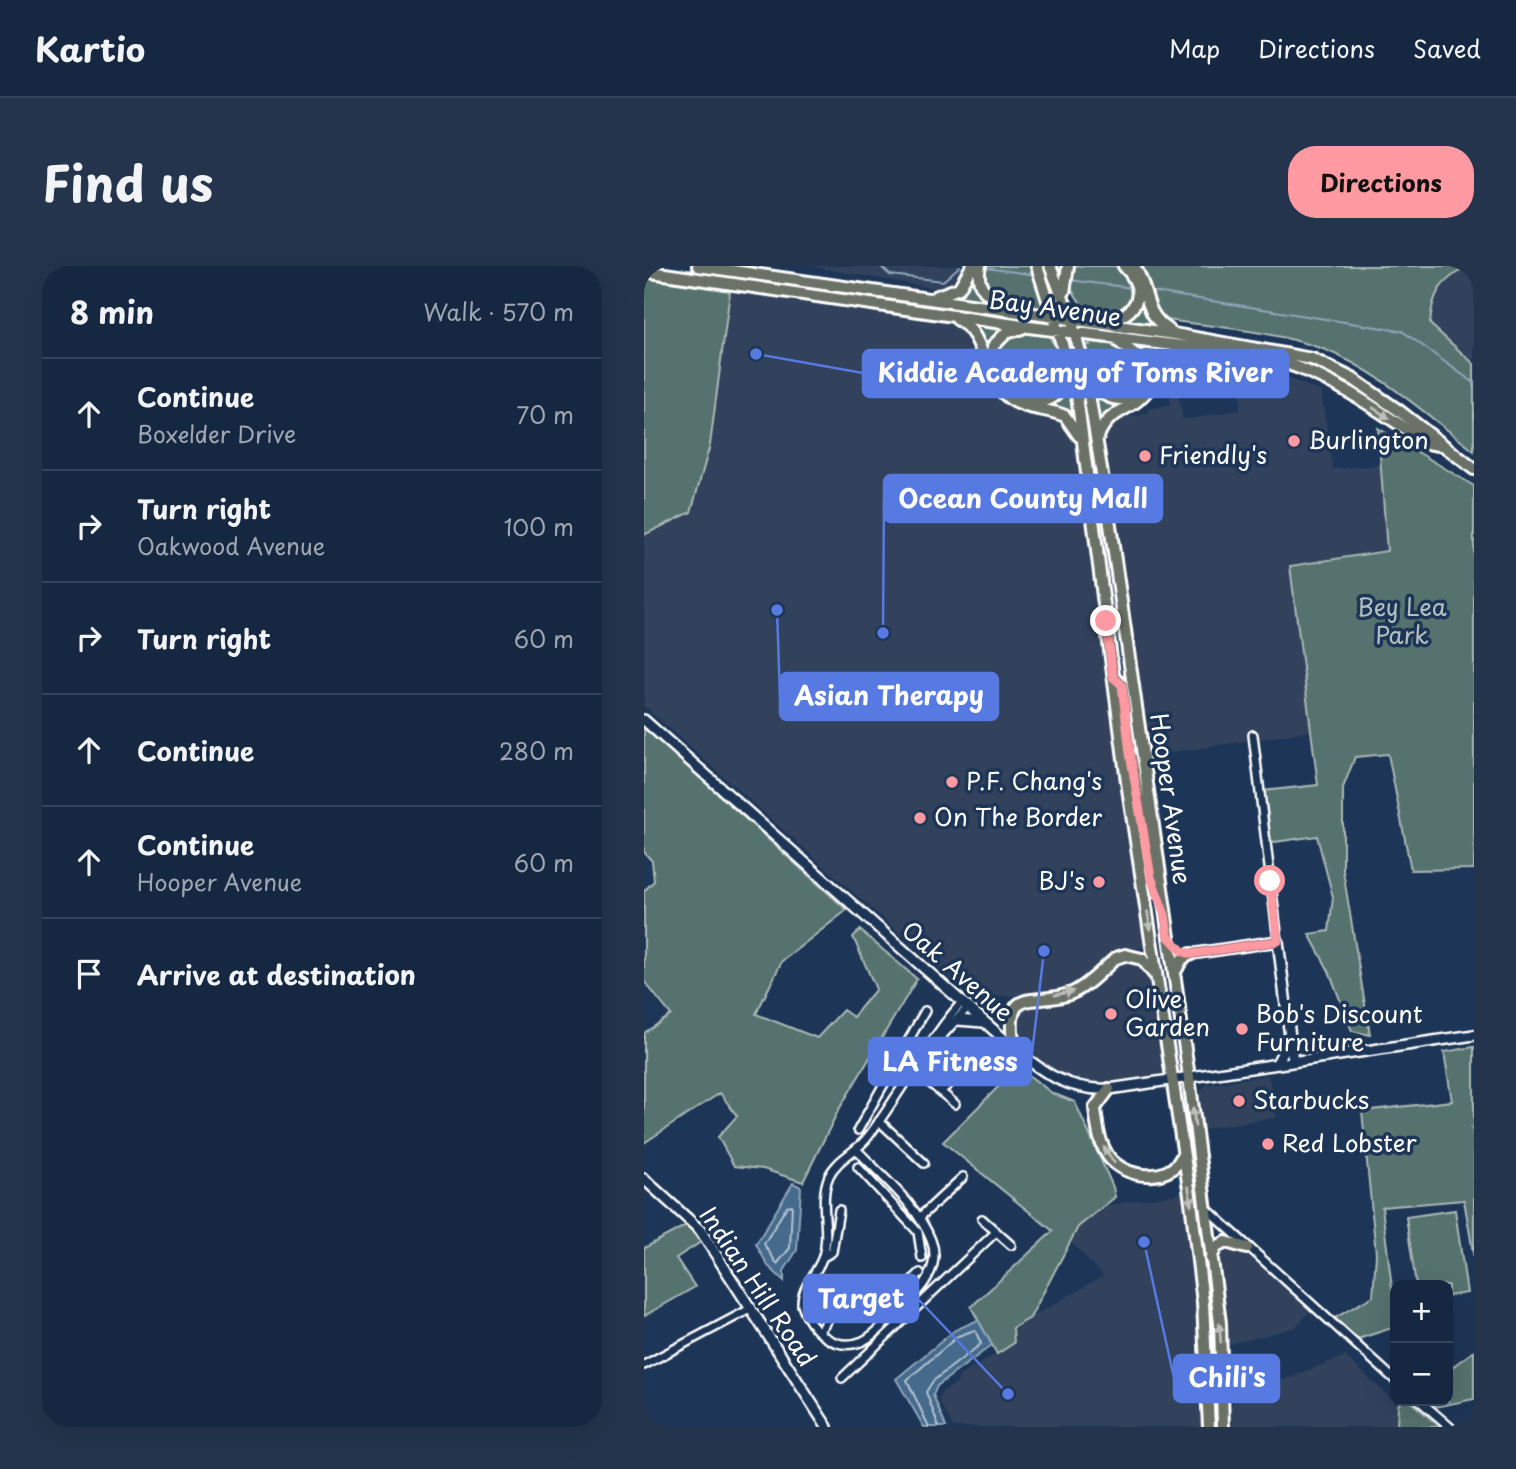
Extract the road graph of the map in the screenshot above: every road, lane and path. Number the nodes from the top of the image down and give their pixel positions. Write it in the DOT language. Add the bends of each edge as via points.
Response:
graph roads {
  1 [pos="1124,266"];
  2 [pos="1135,266"];
  3 [pos="1037,267"];
  4 [pos="975,268"];
  5 [pos="644,271"];
  6 [pos="699,272"];
  7 [pos="1059,274"];
  8 [pos="822,282"];
  9 [pos="809,287"];
  10 [pos="1141,289"];
  11 [pos="834,297"];
  12 [pos="929,298"];
  13 [pos="1014,310"];
  14 [pos="952,316"];
  15 [pos="1055,316"];
  16 [pos="1070,319"];
  17 [pos="1100,323"];
  18 [pos="1029,327"];
  19 [pos="1059,330"];
  20 [pos="1075,333"];
  21 [pos="1174,334"];
  22 [pos="1112,338"];
  23 [pos="1191,347"];
  24 [pos="1069,362"];
  25 [pos="1085,370"];
  26 [pos="1097,439"];
  27 [pos="1439,445"];
  28 [pos="1084,448"];
  29 [pos="1474,469"];
  30 [pos="1087,472"];
  31 [pos="1113,551"];
  32 [pos="1124,631"];
  33 [pos="1110,653"];
  34 [pos="1113,677"];
  35 [pos="644,720"];
  36 [pos="1253,736"];
  37 [pos="1165,915"];
  38 [pos="1168,936"];
  39 [pos="1278,941"];
  40 [pos="1191,954"];
  41 [pos="1174,977"];
  42 [pos="1158,983"];
  43 [pos="965,1004"];
  44 [pos="925,1011"];
  45 [pos="958,1020"];
  46 [pos="984,1022"];
  47 [pos="1474,1035"];
  48 [pos="1291,1037"];
  49 [pos="1014,1048"];
  50 [pos="899,1057"];
  51 [pos="1310,1058"];
  52 [pos="977,1059"];
  53 [pos="1293,1061"];
  54 [pos="1277,1063"];
  55 [pos="912,1069"];
  56 [pos="1189,1077"];
  57 [pos="1172,1080"];
  58 [pos="1109,1089"];
  59 [pos="940,1092"];
  60 [pos="955,1104"];
  61 [pos="879,1121"];
  62 [pos="858,1130"];
  63 [pos="856,1149"];
  64 [pos="1183,1154"];
  65 [pos="924,1163"];
  66 [pos="858,1167"];
  67 [pos="963,1177"];
  68 [pos="644,1179"];
  69 [pos="896,1192"];
  70 [pos="890,1201"];
  71 [pos="1204,1205"];
  72 [pos="839,1210"];
  73 [pos="919,1218"];
  74 [pos="982,1219"];
  75 [pos="996,1232"];
  76 [pos="1011,1245"];
  77 [pos="1247,1248"];
  78 [pos="823,1257"];
  79 [pos="922,1258"];
  80 [pos="1211,1258"];
  81 [pos="920,1273"];
  82 [pos="930,1274"];
  83 [pos="941,1284"];
  84 [pos="853,1286"];
  85 [pos="752,1308"];
  86 [pos="897,1312"];
  87 [pos="819,1331"];
  88 [pos="644,1365"];
  89 [pos="1390,1376"];
  90 [pos="842,1378"];
  91 [pos="1426,1406"];
  92 [pos="827,1427"];
  93 [pos="1209,1427"];
  94 [pos="1223,1427"];
  95 [pos="1450,1427"];
  1 -- 10 [label="main road"];
  2 -- 10 [label="main road"];
  3 -- 15 [label="main road, Hooper Avenue"];
  4 -- 12 [label="main road" via="959,288"];
  4 -- 13 [label="main road" via="986,295"];
  5 -- 6 [label="main road"];
  6 -- 9 [label="main road, Bay Avenue"];
  7 -- 16 [label="main road, Hooper Avenue"];
  8 -- 9 [label="main road"];
  8 -- 11 [label="main road" via="823,290"];
  8 -- 12 [label="main road, Bay Avenue"];
  9 -- 11 [label="main road, Bay Avenue"];
  10 -- 17 [label="main road" via="1128,314"];
  10 -- 21 [label="main road" via="1152,318"];
  11 -- 13 [label="main road" via="848,293 964,310"];
  11 -- 14 [label="main road, Bay Avenue"];
  12 -- 13 [label="main road, Bay Avenue"];
  13 -- 15 [label="main road, Bay Avenue"];
  14 -- 18 [label="main road, Bay Avenue"];
  14 -- 28 [label="main road" via="976,334 989,373 1005,394 1027,407 1065,416"];
  15 -- 16 [label="main road, Bay Avenue"];
  15 -- 19 [label="main road, Hooper Avenue"];
  16 -- 17 [label="main road, Bay Avenue"];
  16 -- 20 [label="main road, Hooper Avenue"];
  17 -- 21 [label="main road, Bay Avenue"];
  18 -- 19 [label="main road, Bay Avenue"];
  18 -- 24 [label="main road" via="1006,333 993,346 995,368 1009,389 1038,401 1052,399 1062,391"];
  19 -- 20 [label="main road, Bay Avenue"];
  19 -- 24 [label="main road, Hooper Avenue"];
  20 -- 22 [label="main road, Bay Avenue"];
  20 -- 25 [label="main road, Hooper Avenue"];
  21 -- 27 [label="main road, Bay Avenue" via="1312,359 1353,379"];
  22 -- 23 [label="main road, Bay Avenue"];
  22 -- 25 [label="main road" via="1142,360 1139,389 1125,398 1110,398 1097,390"];
  23 -- 26 [label="main road" via="1163,360 1138,400 1112,414"];
  23 -- 27 [label="main road, Bay Avenue, one-way" via="1262,356 1309,371 1427,443"];
  24 -- 28 [label="main road, Hooper Avenue"];
  25 -- 26 [label="main road, Hooper Avenue"];
  26 -- 31 [label="main road, Hooper Avenue"];
  27 -- 29 [label="main road, Bay Avenue"];
  28 -- 30 [label="main road, Hooper Avenue"];
  30 -- 31 [label="main road" via="1094,481 1103,537"];
  30 -- 33 [label="main road, Hooper Avenue"];
  31 -- 32 [label="main road, Hooper Avenue"];
  32 -- 33 [label="main road"];
  32 -- 37 [label="main road, Hooper Avenue"];
  33 -- 34 [label="main road, Hooper Avenue"];
  34 -- 37 [label="main road" via="1122,685 1149,865"];
  34 -- 42 [label="main road, Hooper Avenue, one-way"];
  35 -- 43 [label="street, Oak Avenue"];
  36 -- 39 [label="street"];
  37 -- 38 [label="main road, Hooper Avenue"];
  38 -- 40 [label="main road"];
  38 -- 41 [label="main road, Hooper Avenue"];
  39 -- 40 [label="street"];
  39 -- 48 [label="street"];
  40 -- 41 [label="main road" via="1182,959"];
  41 -- 56 [label="main road, Hooper Avenue"];
  49 -- 42 [label="main road, one-way" via="1010,1021 1020,1004 1072,993 1116,958 1142,959"];
  42 -- 57 [label="main road, Hooper Avenue"];
  43 -- 45 [label="street"];
  43 -- 46 [label="street, Oak Avenue"];
  43 -- 55 [label="street" via="933,1035"];
  44 -- 50 [label="street"];
  45 -- 46 [label="street"];
  45 -- 55 [label="street"];
  46 -- 49 [label="street, Oak Avenue"];
  47 -- 51 [label="street, Oak Avenue"];
  48 -- 51 [label="street"];
  48 -- 53 [label="street"];
  48 -- 54 [label="street"];
  49 -- 58 [label="street, Oak Avenue" via="1041,1071 1066,1084"];
  50 -- 55 [label="street"];
  50 -- 62 [label="street"];
  51 -- 53 [label="street, Oak Avenue"];
  52 -- 59 [label="street"];
  53 -- 54 [label="street, Oak Avenue"];
  54 -- 56 [label="street, Oak Avenue"];
  55 -- 59 [label="street"];
  55 -- 61 [label="street"];
  56 -- 57 [label="street, Oak Avenue"];
  71 -- 56 [label="main road, Hooper Avenue, one-way"];
  57 -- 58 [label="street, Oak Avenue"];
  57 -- 64 [label="main road, Hooper Avenue"];
  64 -- 58 [label="main road, one-way" via="1172,1171 1145,1175 1116,1165 1099,1139 1095,1108"];
  59 -- 60 [label="street"];
  61 -- 63 [label="street"];
  61 -- 65 [label="street"];
  63 -- 69 [label="street"];
  63 -- 78 [label="street" via="829,1177"];
  64 -- 93 [label="main road, Hooper Avenue, one-way" via="1203,1303"];
  66 -- 70 [label="street"];
  67 -- 73 [label="street"];
  68 -- 85 [label="street, Indian Hill Road" via="700,1230"];
  69 -- 70 [label="street"];
  69 -- 73 [label="street"];
  70 -- 79 [label="street" via="918,1232"];
  71 -- 77 [label="street"];
  71 -- 80 [label="main road, Hooper Avenue"];
  72 -- 78 [label="street" via="832,1252"];
  73 -- 82 [label="street" via="933,1248"];
  74 -- 75 [label="street"];
  75 -- 76 [label="street"];
  75 -- 83 [label="street"];
  77 -- 80 [label="main road" via="1226,1242 1216,1247"];
  77 -- 89 [label="street"];
  78 -- 87 [label="street" via="801,1298 805,1313"];
  94 -- 80 [label="main road, Hooper Avenue, one-way" via="1222,1360"];
  81 -- 86 [label="street" via="893,1300"];
  82 -- 83 [label="street"];
  82 -- 86 [label="street"];
  83 -- 90 [label="street"];
  84 -- 87 [label="street"];
  85 -- 88 [label="street"];
  85 -- 92 [label="street, Indian Hill Road"];
  86 -- 87 [label="street" via="860,1342 837,1343"];
  91 -- 95 [label="street"];
}
